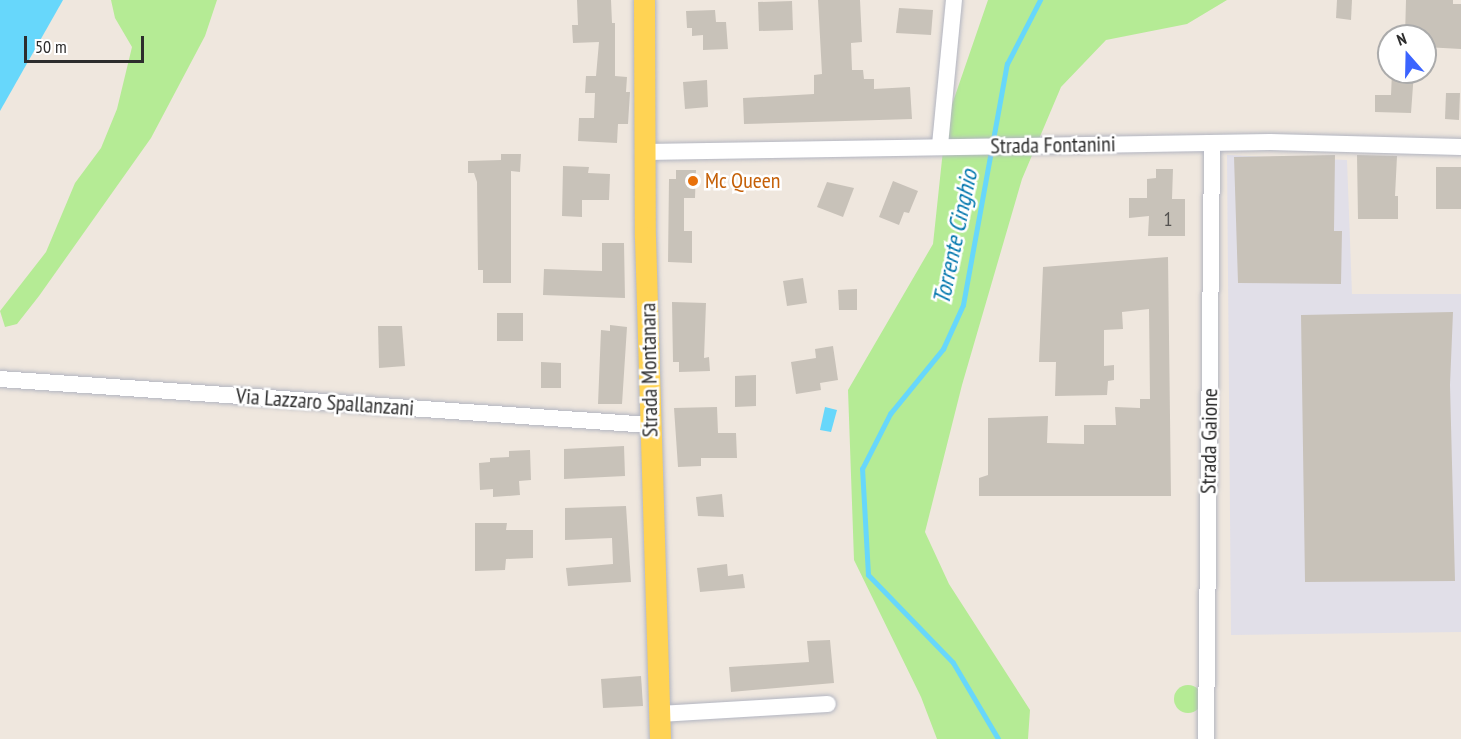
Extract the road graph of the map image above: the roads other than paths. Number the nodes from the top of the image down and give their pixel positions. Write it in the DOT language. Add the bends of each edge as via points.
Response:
graph roads {
  1 [pos="644,0"];
  2 [pos="954,0"];
  3 [pos="1212,143"];
  4 [pos="940,145"];
  5 [pos="1461,147"];
  6 [pos="645,152"];
  7 [pos="0,379"];
  8 [pos="650,425"];
  9 [pos="828,704"];
  10 [pos="659,714"];
  11 [pos="660,739"];
  12 [pos="1206,739"];
  1 -- 6 [label="main road, Strada Montanara"];
  2 -- 4 [label="street"];
  3 -- 4 [label="street, Strada Fontanini"];
  3 -- 5 [label="street, Strada Fontanini"];
  3 -- 12 [label="street, Strada Gaione"];
  4 -- 6 [label="street, Strada Fontanini"];
  6 -- 8 [label="main road, Strada Montanara"];
  7 -- 8 [label="street, Via Lazzaro Spallanzani"];
  8 -- 10 [label="main road, Strada Montanara"];
  9 -- 10 [label="street"];
  10 -- 11 [label="main road, Strada Montanara"];
}
